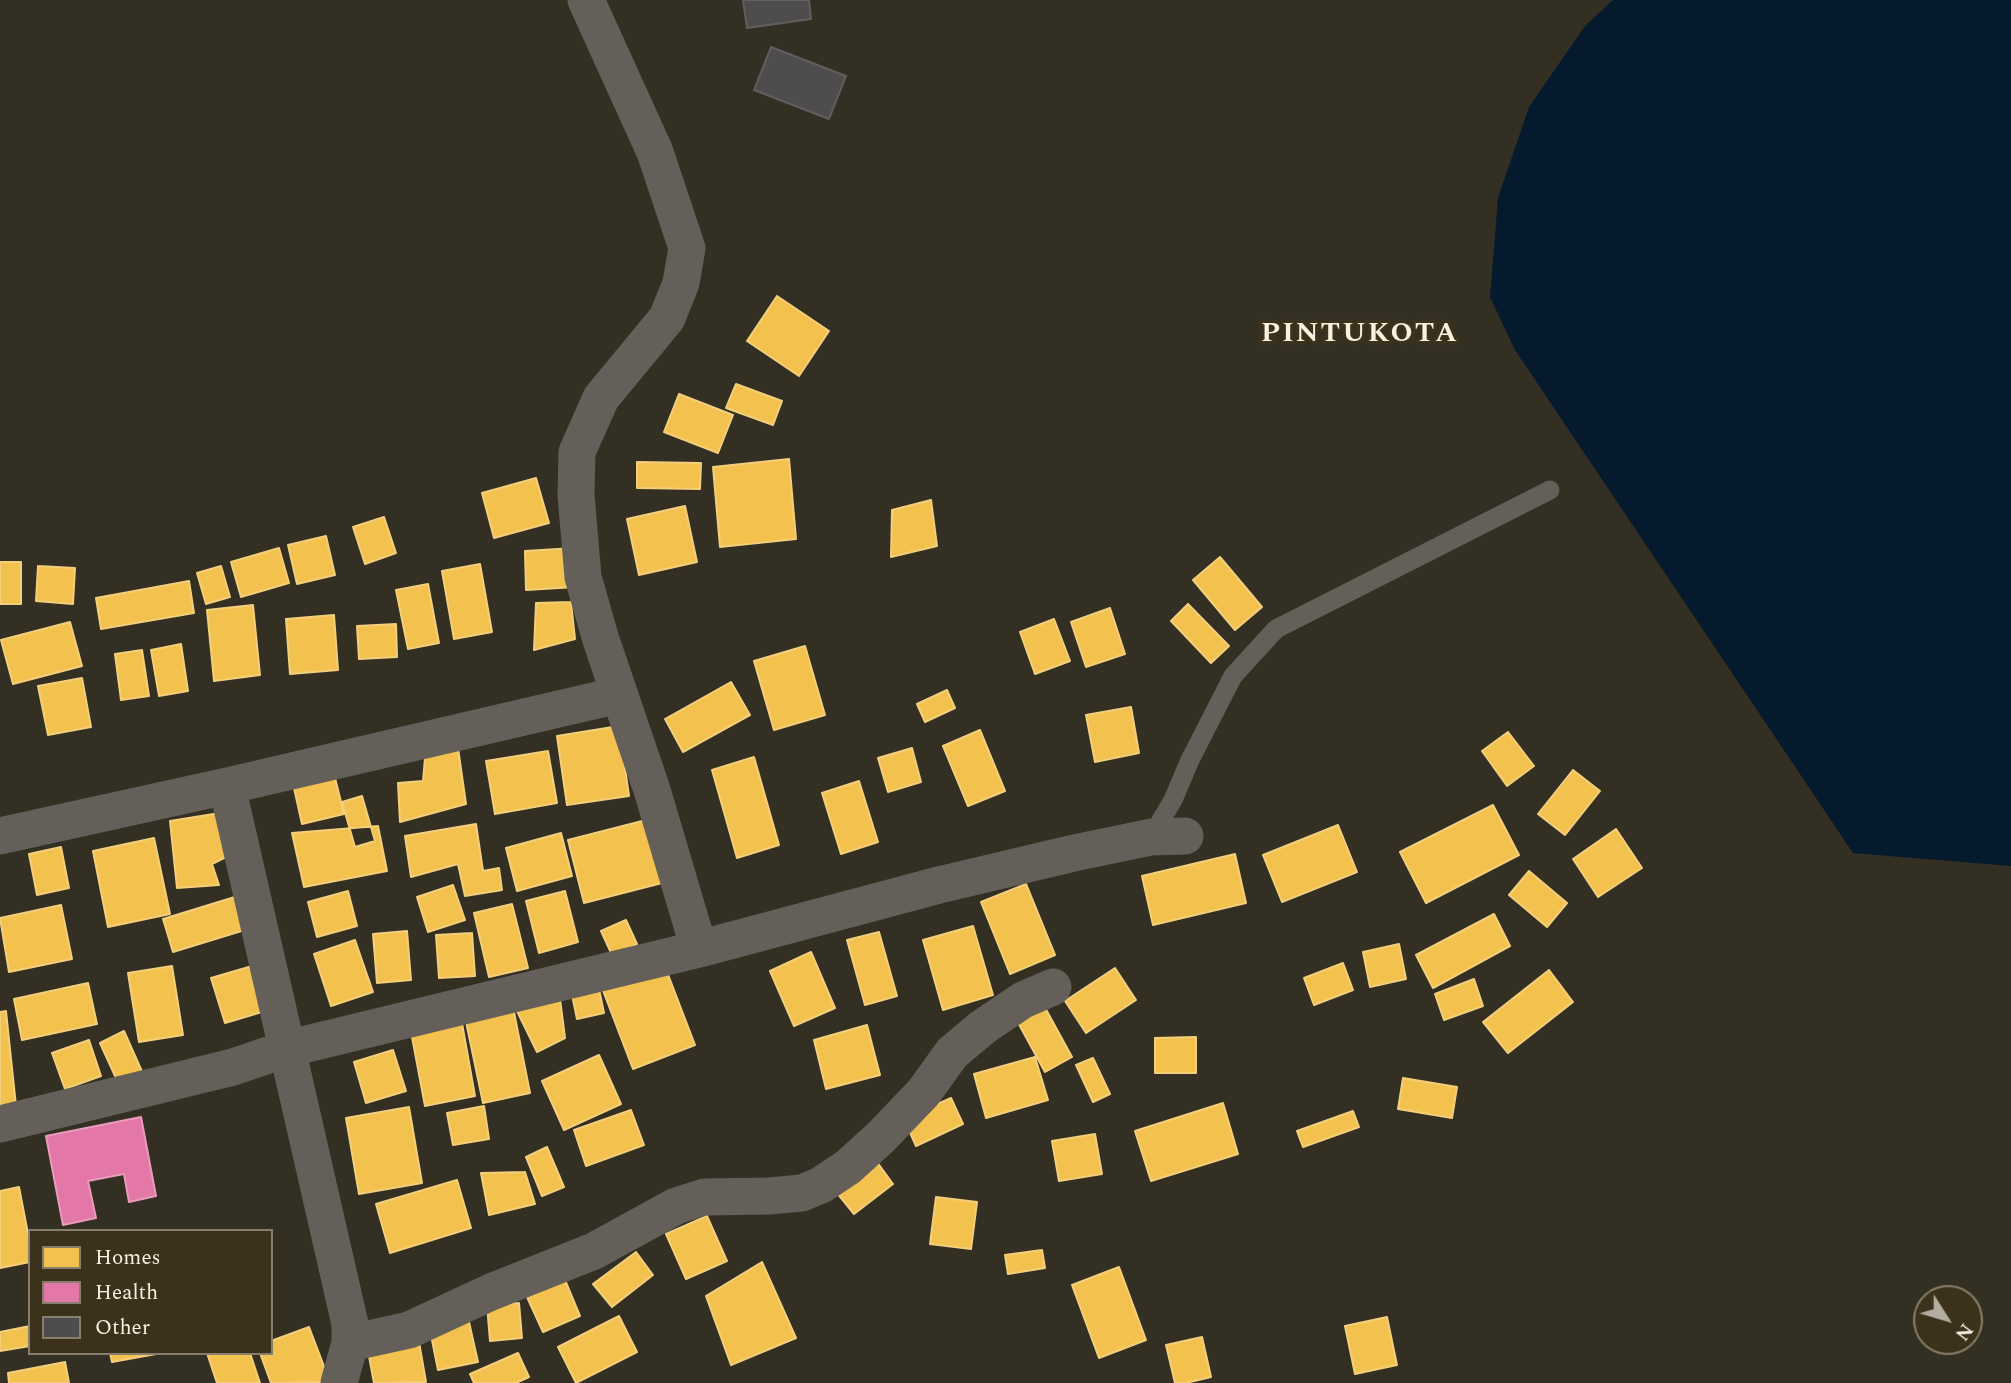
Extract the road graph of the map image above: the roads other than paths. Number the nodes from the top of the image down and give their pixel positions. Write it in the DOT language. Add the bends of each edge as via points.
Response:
graph roads {
  1 [pos="586,0"];
  2 [pos="1550,490"];
  3 [pos="618,695"];
  4 [pos="227,786"];
  5 [pos="0,836"];
  6 [pos="1168,836"];
  7 [pos="699,949"];
  8 [pos="1053,987"];
  9 [pos="286,1049"];
  10 [pos="0,1124"];
  11 [pos="350,1343"];
  12 [pos="339,1383"];
  1 -- 3 [label="street" via="654,152 687,248 681,283 667,318 601,398 577,452 583,577"];
  2 -- 6 [label="lane" via="1276,629 1233,676 1173,800"];
  3 -- 4 [label="street"];
  3 -- 7 [label="street" via="652,790"];
  4 -- 5 [label="street"];
  4 -- 9 [label="street"];
  6 -- 7 [label="street" via="939,885"];
  7 -- 9 [label="street"];
  8 -- 11 [label="street" via="1023,1000 962,1044 881,1137 821,1185 802,1193 705,1197 676,1206 594,1251 410,1330"];
  9 -- 10 [label="street" via="233,1067"];
  9 -- 11 [label="street" via="350,1324"];
  11 -- 12 [label="street"];
}
